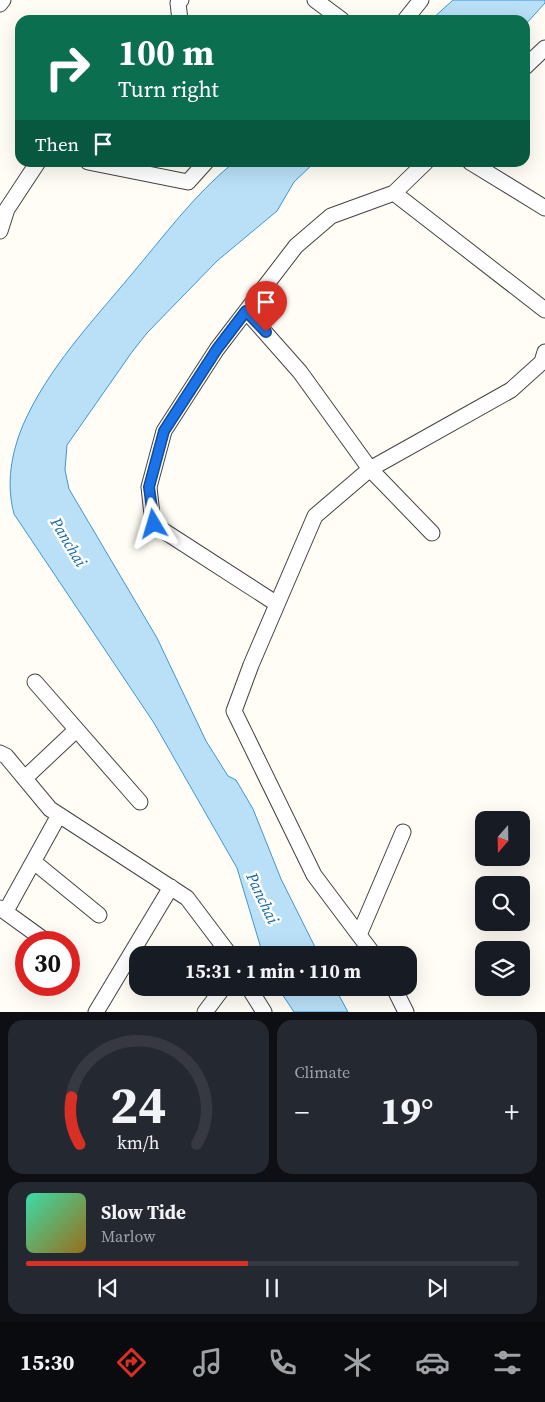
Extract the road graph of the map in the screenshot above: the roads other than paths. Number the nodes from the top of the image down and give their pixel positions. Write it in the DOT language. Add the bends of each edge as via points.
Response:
graph roads {
  1 [pos="3,0"];
  2 [pos="181,0"];
  3 [pos="315,0"];
  4 [pos="421,0"];
  5 [pos="0,4"];
  6 [pos="179,15"];
  7 [pos="335,15"];
  8 [pos="409,15"];
  9 [pos="545,48"];
  10 [pos="530,62"];
  11 [pos="35,167"];
  12 [pos="113,167"];
  13 [pos="202,167"];
  14 [pos="421,167"];
  15 [pos="478,167"];
  16 [pos="394,193"];
  17 [pos="545,208"];
  18 [pos="0,231"];
  19 [pos="545,310"];
  20 [pos="246,311"];
  21 [pos="545,352"];
  22 [pos="370,470"];
  23 [pos="432,533"];
  24 [pos="278,604"];
  25 [pos="35,682"];
  26 [pos="76,730"];
  27 [pos="0,752"];
  28 [pos="25,778"];
  29 [pos="140,802"];
  30 [pos="59,815"];
  31 [pos="403,832"];
  32 [pos="34,862"];
  33 [pos="171,887"];
  34 [pos="3,910"];
  35 [pos="99,915"];
  36 [pos="32,931"];
  37 [pos="359,935"];
  38 [pos="223,946"];
  39 [pos="367,946"];
  40 [pos="218,996"];
  41 [pos="255,996"];
  42 [pos="398,996"];
  43 [pos="96,1012"];
  44 [pos="206,1012"];
  45 [pos="264,1012"];
  46 [pos="406,1012"];
  1 -- 5 [label="street"];
  2 -- 6 [label="street" via="178,3"];
  3 -- 7 [label="street"];
  4 -- 8 [label="street"];
  9 -- 10 [label="street"];
  11 -- 18 [label="street" via="8,209"];
  12 -- 13 [label="street" via="188,182"];
  14 -- 16 [label="street"];
  15 -- 17 [label="street"];
  16 -- 19 [label="street"];
  16 -- 20 [label="street" via="331,216 296,246"];
  20 -- 22 [label="street" via="300,372"];
  20 -- 24 [label="street" via="217,349 164,431 149,487 154,524"];
  21 -- 22 [label="street" via="542,362 511,390"];
  22 -- 23 [label="street"];
  22 -- 24 [label="street" via="315,516"];
  24 -- 37 [label="street" via="234,711 314,875"];
  25 -- 26 [label="street"];
  26 -- 28 [label="street"];
  26 -- 29 [label="street"];
  27 -- 28 [label="street"];
  28 -- 30 [label="street" via="50,809"];
  30 -- 32 [label="street"];
  30 -- 33 [label="street"];
  31 -- 37 [label="street"];
  32 -- 34 [label="street"];
  32 -- 35 [label="street"];
  33 -- 38 [label="street" via="187,898"];
  33 -- 43 [label="street"];
  34 -- 36 [label="street"];
  37 -- 39 [label="street"];
  40 -- 44 [label="street"];
  41 -- 45 [label="street"];
  42 -- 46 [label="street"];
}
